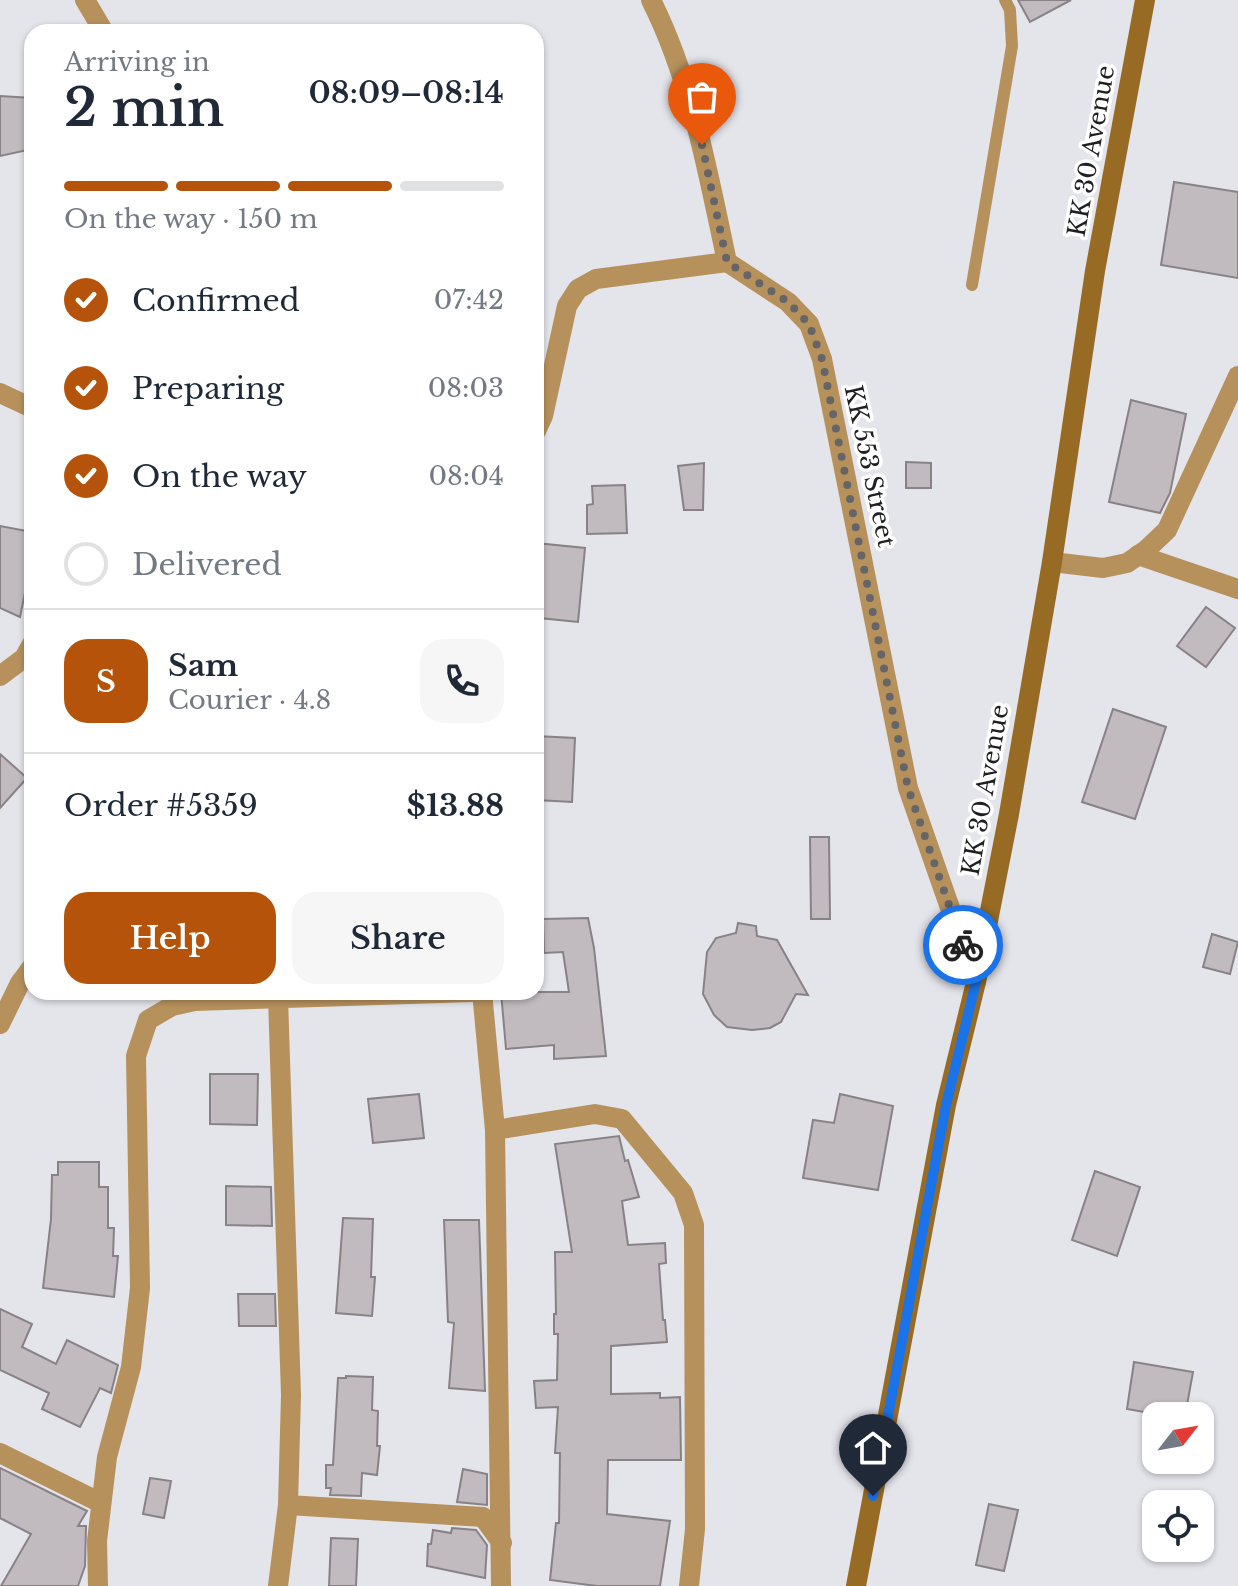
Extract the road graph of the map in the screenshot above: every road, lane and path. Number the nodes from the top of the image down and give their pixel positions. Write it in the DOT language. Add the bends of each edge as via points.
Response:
graph roads {
  1 [pos="85,0"];
  2 [pos="651,0"];
  3 [pos="1005,0"];
  4 [pos="1145,0"];
  5 [pos="100,24"];
  6 [pos="727,262"];
  7 [pos="972,285"];
  8 [pos="1238,376"];
  9 [pos="0,393"];
  10 [pos="24,404"];
  11 [pos="544,411"];
  12 [pos="1138,555"];
  13 [pos="1052,562"];
  14 [pos="1238,589"];
  15 [pos="24,658"];
  16 [pos="0,676"];
  17 [pos="24,978"];
  18 [pos="976,982"];
  19 [pos="223,1000"];
  20 [pos="278,1000"];
  21 [pos="483,1000"];
  22 [pos="0,1024"];
  23 [pos="495,1130"];
  24 [pos="0,1453"];
  25 [pos="101,1503"];
  26 [pos="288,1505"];
  27 [pos="502,1543"];
  28 [pos="98,1586"];
  29 [pos="278,1586"];
  30 [pos="501,1586"];
  31 [pos="689,1586"];
  32 [pos="856,1586"];
  1 -- 5 [label="street"];
  2 -- 6 [label="street" via="696,116"];
  3 -- 7 [label="lane" via="1012,46"];
  4 -- 13 [label="main road, KK 30 Avenue" via="1095,271"];
  6 -- 11 [label="street" via="596,279 578,289 567,306"];
  6 -- 18 [label="street, KK 553 Street" via="799,313 809,324 822,359 908,788"];
  8 -- 12 [label="street" via="1167,530"];
  9 -- 10 [label="street"];
  12 -- 13 [label="street" via="1103,568"];
  12 -- 14 [label="street"];
  13 -- 18 [label="main road, KK 30 Avenue"];
  15 -- 16 [label="street"];
  17 -- 22 [label="street"];
  18 -- 32 [label="main road, KK 30 Avenue" via="946,1105"];
  19 -- 25 [label="street" via="172,1006 148,1020 136,1056 140,1288 131,1367 107,1457"];
  20 -- 26 [label="street" via="291,1395"];
  21 -- 23 [label="street"];
  23 -- 27 [label="street"];
  23 -- 31 [label="street" via="595,1114 622,1119 683,1193 694,1225 695,1529"];
  24 -- 25 [label="street"];
  25 -- 28 [label="street"];
  26 -- 27 [label="street" via="483,1517"];
  26 -- 29 [label="street"];
  27 -- 30 [label="street"];
}
